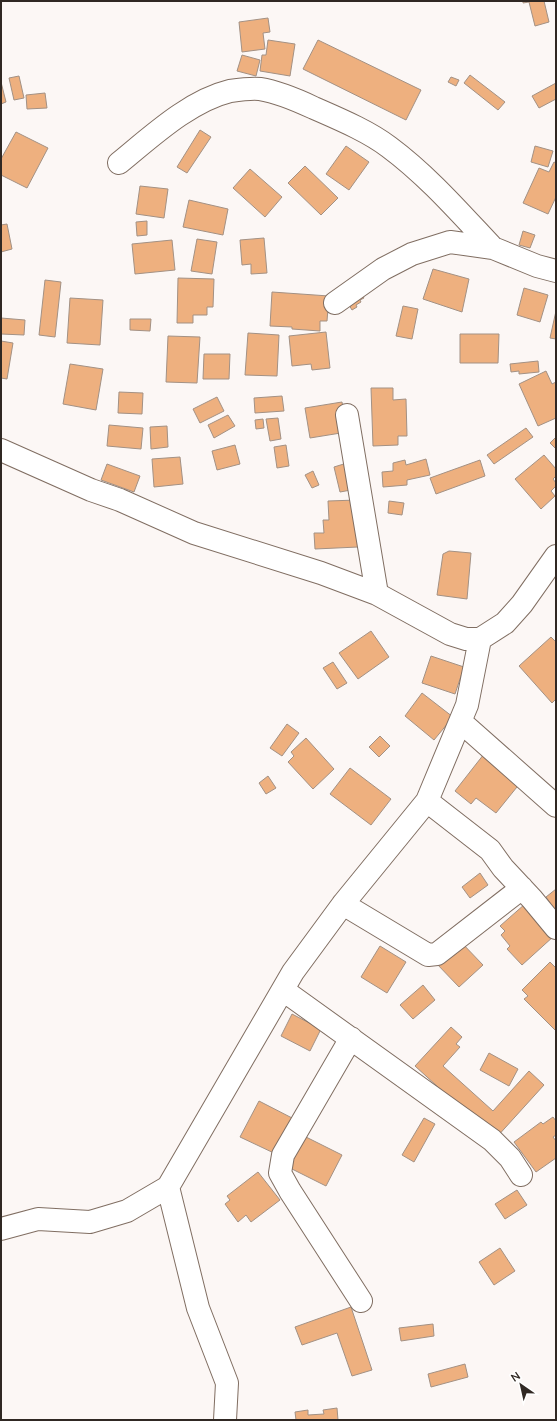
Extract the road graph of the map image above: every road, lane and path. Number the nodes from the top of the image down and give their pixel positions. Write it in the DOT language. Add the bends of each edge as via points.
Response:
graph roads {
  1 [pos="119,163"];
  2 [pos="492,248"];
  3 [pos="556,271"];
  4 [pos="335,303"];
  5 [pos="347,415"];
  6 [pos="1,450"];
  7 [pos="556,556"];
  8 [pos="377,594"];
  9 [pos="480,639"];
  10 [pos="461,722"];
  11 [pos="427,801"];
  12 [pos="556,806"];
  13 [pos="522,888"];
  14 [pos="343,904"];
  15 [pos="556,928"];
  16 [pos="283,990"];
  17 [pos="351,1038"];
  18 [pos="521,1175"];
  19 [pos="168,1187"];
  20 [pos="1,1229"];
  21 [pos="361,1301"];
  22 [pos="225,1420"];
  1 -- 2 [label="street" via="175,118 206,100 230,91 259,88 297,100 347,122 388,146 453,205"];
  2 -- 3 [label="street"];
  2 -- 4 [label="street" via="450,242 412,254 383,269"];
  5 -- 8 [label="street"];
  6 -- 8 [label="street" via="194,532"];
  7 -- 9 [label="street" via="522,604 505,623"];
  8 -- 9 [label="street" via="450,634 466,639"];
  9 -- 10 [label="street" via="467,705"];
  10 -- 11 [label="street"];
  10 -- 12 [label="street"];
  11 -- 13 [label="street" via="490,850"];
  11 -- 14 [label="street"];
  13 -- 14 [label="street" via="437,954 428,955"];
  13 -- 15 [label="street"];
  14 -- 16 [label="street" via="293,972"];
  16 -- 17 [label="street"];
  16 -- 19 [label="street"];
  17 -- 18 [label="street" via="492,1140 510,1158"];
  17 -- 21 [label="street" via="283,1155 280,1173"];
  19 -- 20 [label="street" via="127,1211 90,1222 38,1219"];
  19 -- 22 [label="street" via="198,1308 227,1382"];
}
